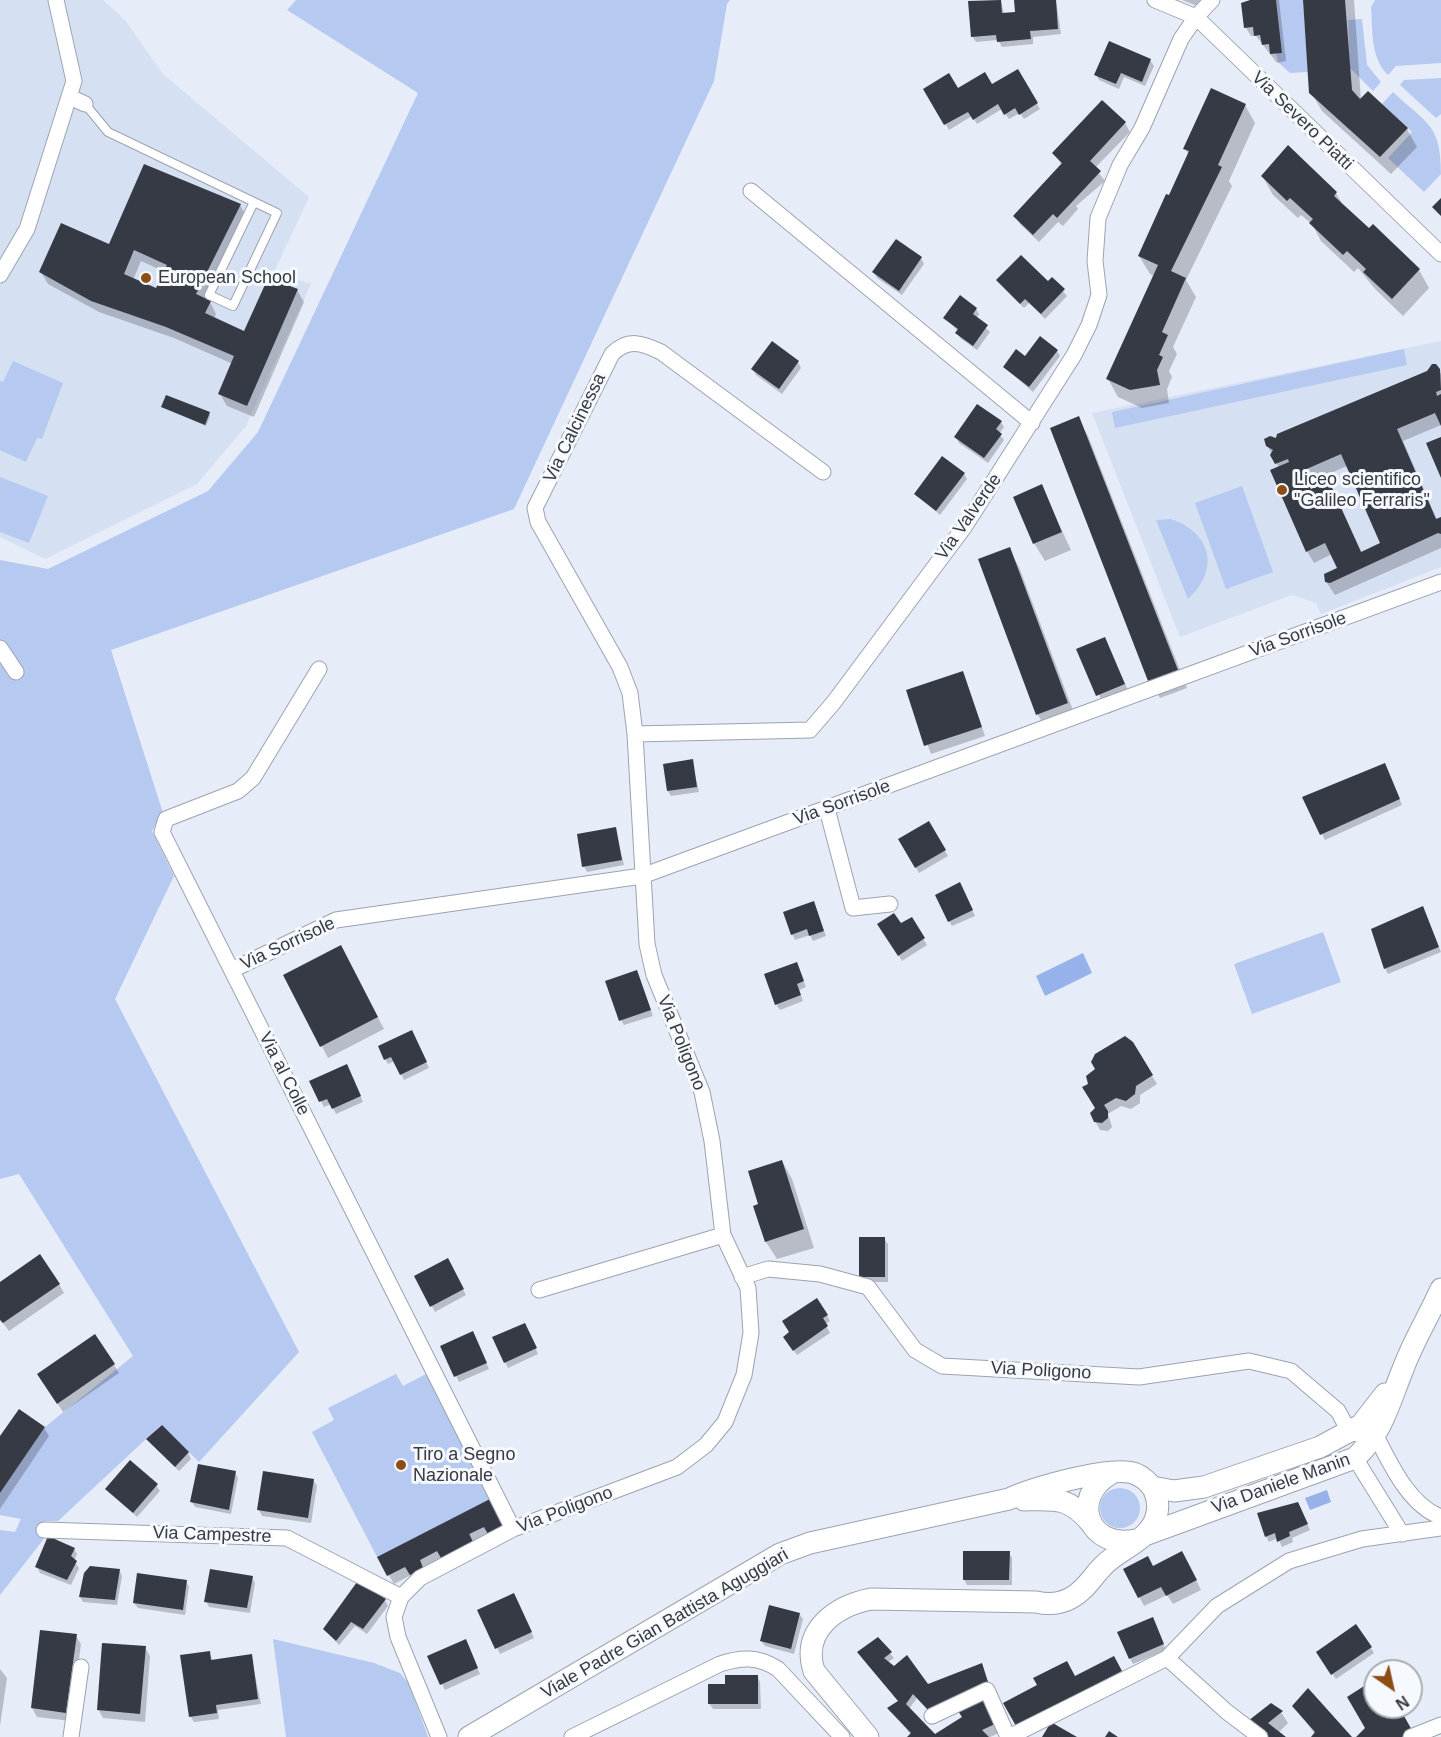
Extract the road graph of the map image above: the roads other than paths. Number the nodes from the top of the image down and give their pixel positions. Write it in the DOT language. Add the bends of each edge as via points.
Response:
graph roads {
  1 [pos="56,0"];
  2 [pos="1155,0"];
  3 [pos="1212,0"];
  4 [pos="1196,17"];
  5 [pos="70,97"];
  6 [pos="85,104"];
  7 [pos="751,191"];
  8 [pos="254,202"];
  9 [pos="1441,254"];
  10 [pos="0,276"];
  11 [pos="1032,423"];
  12 [pos="823,472"];
  13 [pos="1441,582"];
  14 [pos="0,648"];
  15 [pos="319,669"];
  16 [pos="16,672"];
  17 [pos="635,734"];
  18 [pos="826,808"];
  19 [pos="642,876"];
  20 [pos="890,904"];
  21 [pos="232,970"];
  22 [pos="723,1235"];
  23 [pos="742,1277"];
  24 [pos="1441,1289"];
  25 [pos="539,1290"];
  26 [pos="1403,1369"];
  27 [pos="1350,1433"];
  28 [pos="1376,1436"];
  29 [pos="1355,1458"];
  30 [pos="1110,1474"];
  31 [pos="1152,1487"];
  32 [pos="1009,1499"];
  33 [pos="1441,1516"];
  34 [pos="1093,1526"];
  35 [pos="1441,1528"];
  36 [pos="513,1529"];
  37 [pos="44,1530"];
  38 [pos="1402,1534"];
  39 [pos="1140,1538"];
  40 [pos="401,1597"];
  41 [pos="1036,1602"];
  42 [pos="1167,1658"];
  43 [pos="81,1667"];
  44 [pos="932,1716"];
  45 [pos="1441,1725"];
  46 [pos="1417,1736"];
  47 [pos="71,1737"];
  48 [pos="438,1737"];
  49 [pos="470,1737"];
  50 [pos="572,1737"];
  51 [pos="842,1737"];
  52 [pos="868,1737"];
  53 [pos="1009,1737"];
  54 [pos="1260,1737"];
  1 -- 5 [label="street" via="74,81"];
  2 -- 4 [label="street, Via Severo Piatti"];
  3 -- 4 [label="street, Via Valverde"];
  4 -- 9 [label="street, Via Severo Piatti"];
  4 -- 11 [label="street, Via Valverde" via="1181,39 1098,218 1095,261 1099,295 1089,325"];
  5 -- 6 [label="street"];
  5 -- 10 [label="street" via="27,229"];
  6 -- 8 [label="lane" via="108,132"];
  7 -- 11 [label="street"];
  8 -- 8 [label="lane" via="277,213 233,306 209,295"];
  11 -- 17 [label="street, Via Valverde" via="965,526 810,730"];
  12 -- 17 [label="street, Via Calcinessa" via="661,352 632,342 612,354 535,508 538,522 620,667 630,693"];
  13 -- 18 [label="street, Via Sorrisole"];
  14 -- 16 [label="street"];
  15 -- 21 [label="street, Via al Colle" via="253,778 238,791 166,819 162,832"];
  17 -- 19 [label="street"];
  18 -- 19 [label="street, Via Sorrisole"];
  18 -- 20 [label="street" via="853,908"];
  19 -- 21 [label="street, Via Sorrisole" via="336,920"];
  19 -- 22 [label="street, Via Poligono" via="647,944 654,975 702,1092"];
  21 -- 36 [label="street, Via al Colle"];
  22 -- 23 [label="street, Via Poligono"];
  22 -- 25 [label="street"];
  23 -- 27 [label="street, Via Poligono" via="768,1269 820,1274 868,1287 915,1350 942,1366 1139,1377 1249,1361 1292,1371 1338,1412"];
  23 -- 36 [label="street, Via Poligono" via="748,1288 751,1333 744,1376 724,1422 706,1445 677,1467"];
  24 -- 26 [label="main road, Via Daniele Manin"];
  26 -- 27 [label="main road, Via Daniele Manin" via="1368,1418"];
  26 -- 28 [label="main road, Via Daniele Manin"];
  27 -- 28 [label="street"];
  27 -- 31 [label="main road, Via Daniele Manin" via="1204,1487 1184,1491"];
  28 -- 29 [label="main road, Via Daniele Manin"];
  28 -- 33 [label="street" via="1420,1505"];
  29 -- 38 [label="street"];
  29 -- 39 [label="main road, Via Daniele Manin"];
  30 -- 31 [label="main road, Viale Padre Gian Battista Aguggiari" via="1133,1473"];
  30 -- 32 [label="main road, Viale Padre Gian Battista Aguggiari" via="1060,1482"];
  30 -- 34 [label="main road" via="1100,1480 1090,1495 1087,1512"];
  31 -- 39 [label="main road" via="1158,1508 1152,1527"];
  32 -- 34 [label="main road, Viale Padre Gian Battista Aguggiari" via="1068,1503"];
  32 -- 49 [label="main road, Viale Padre Gian Battista Aguggiari" via="810,1543 780,1554"];
  34 -- 39 [label="main road, Viale Padre Gian Battista Aguggiari" via="1113,1541"];
  34 -- 41 [label="main road" via="1094,1555 1082,1577"];
  35 -- 38 [label="street"];
  36 -- 40 [label="street, Via Poligono" via="420,1578"];
  37 -- 40 [label="street, Via Campestre" via="287,1538"];
  38 -- 42 [label="street" via="1362,1539 1289,1561 1217,1606"];
  39 -- 41 [label="main road" via="1104,1564 1071,1599 1051,1605"];
  40 -- 48 [label="street" via="394,1617 398,1638"];
  41 -- 52 [label="main road" via="871,1599 828,1617 814,1640 810,1661"];
  42 -- 53 [label="street"];
  42 -- 54 [label="street"];
  43 -- 47 [label="street"];
  44 -- 53 [label="street" via="987,1690"];
  45 -- 46 [label="street"];
  50 -- 51 [label="street" via="720,1665 753,1658 778,1669"];
}
